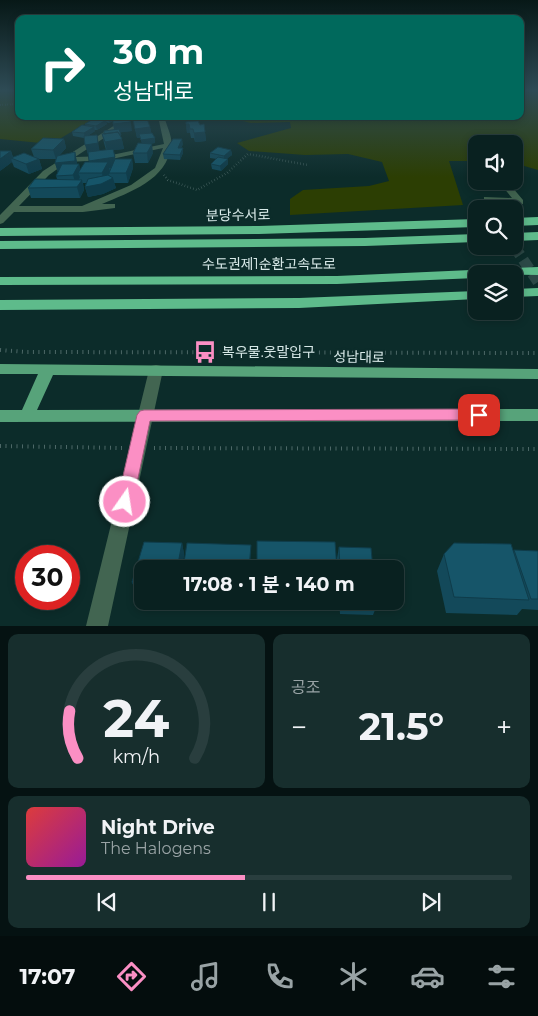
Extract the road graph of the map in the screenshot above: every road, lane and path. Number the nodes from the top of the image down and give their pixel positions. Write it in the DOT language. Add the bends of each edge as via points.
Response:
graph roads {
  1 [pos="126,120"];
  2 [pos="162,120"];
  3 [pos="168,145"];
  4 [pos="65,160"];
  5 [pos="308,165"];
  6 [pos="159,169"];
  7 [pos="510,190"];
  8 [pos="518,200"];
  9 [pos="112,206"];
  10 [pos="13,209"];
  11 [pos="83,209"];
  12 [pos="0,221"];
  13 [pos="538,221"];
  14 [pos="523,222"];
  15 [pos="468,223"];
  16 [pos="0,232"];
  17 [pos="538,236"];
  18 [pos="523,237"];
  19 [pos="468,238"];
  20 [pos="0,245"];
  21 [pos="538,271"];
  22 [pos="0,281"];
  23 [pos="538,292"];
  24 [pos="523,293"];
  25 [pos="468,295"];
  26 [pos="0,305"];
  27 [pos="0,350"];
  28 [pos="538,353"];
  29 [pos="0,369"];
  30 [pos="48,370"];
  31 [pos="156,370"];
  32 [pos="538,374"];
  33 [pos="144,415"];
  34 [pos="538,415"];
  35 [pos="0,416"];
  36 [pos="27,416"];
  37 [pos="0,446"];
  38 [pos="137,448"];
  39 [pos="538,449"];
  40 [pos="97,626"];
  1 -- 4 [label="street"];
  2 -- 3 [label="street"];
  3 -- 4 [label="street" via="107,158"];
  3 -- 6 [label="street"];
  4 -- 10 [label="street" via="46,173 38,188"];
  5 -- 6 [label="path" via="248,154 227,172 197,190 168,180"];
  6 -- 11 [label="street" via="134,187"];
  7 -- 8 [label="street"];
  9 -- 11 [label="street"];
  10 -- 11 [label="street"];
  10 -- 12 [label="street"];
  13 -- 14 [label="highway"];
  15 -- 16 [label="highway, 분당수서로" via="259,230"];
  17 -- 18 [label="highway"];
  19 -- 20 [label="highway, 분당수서로"];
  21 -- 22 [label="highway, 수도권제1순환고속도로" via="337,280"];
  23 -- 24 [label="highway"];
  25 -- 26 [label="highway" via="299,303"];
  27 -- 28 [label="path"];
  29 -- 30 [label="main road, 성남대로"];
  30 -- 31 [label="main road, 성남대로"];
  30 -- 36 [label="main road"];
  31 -- 32 [label="main road, 성남대로"];
  31 -- 33 [label="street"];
  33 -- 34 [label="main road"];
  33 -- 36 [label="main road"];
  33 -- 38 [label="street"];
  35 -- 36 [label="main road"];
  37 -- 38 [label="path"];
  38 -- 39 [label="path"];
  38 -- 40 [label="street"];
}
